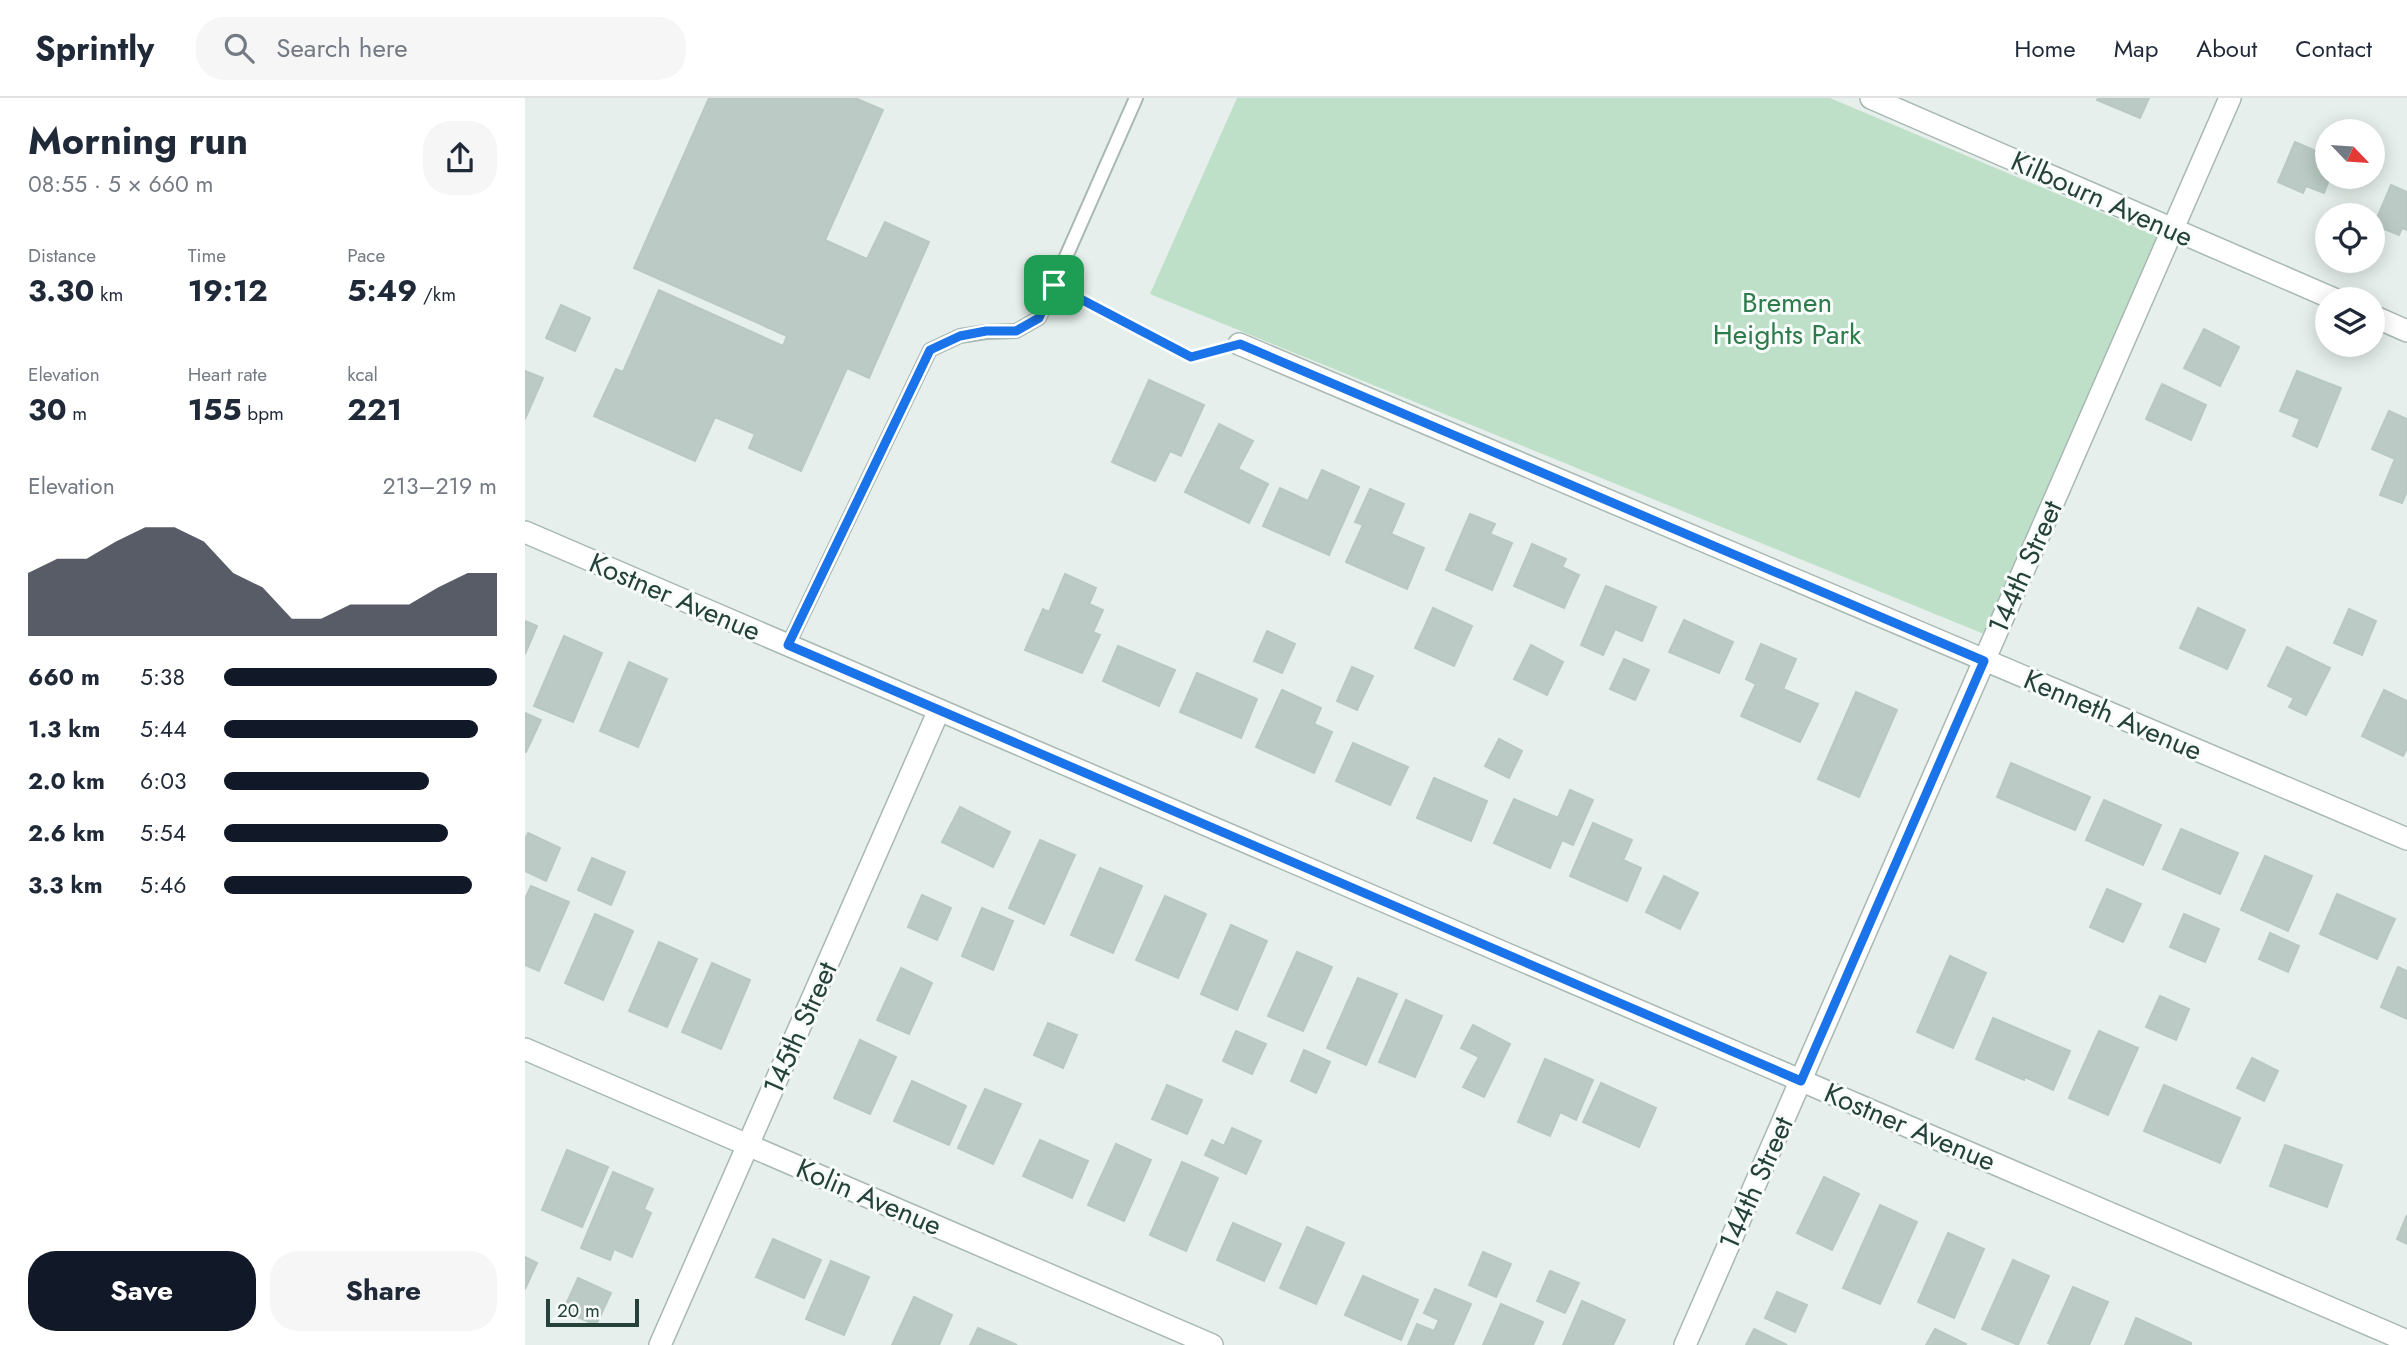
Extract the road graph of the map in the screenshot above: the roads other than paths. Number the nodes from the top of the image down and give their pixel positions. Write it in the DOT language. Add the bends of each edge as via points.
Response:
graph roads {
  1 [pos="1136,98"];
  2 [pos="1871,98"];
  3 [pos="2230,98"];
  4 [pos="2173,229"];
  5 [pos="2315,291"];
  6 [pos="2385,321"];
  7 [pos="2407,331"];
  8 [pos="1240,344"];
  9 [pos="525,532"];
  10 [pos="788,645"];
  11 [pos="1984,661"];
  12 [pos="939,710"];
  13 [pos="2407,839"];
  14 [pos="525,1049"];
  15 [pos="1801,1081"];
  16 [pos="749,1145"];
  17 [pos="2407,1341"];
  18 [pos="660,1345"];
  19 [pos="1212,1345"];
  20 [pos="1685,1345"];
  1 -- 10 [label="lane" via="1039,318 1016,331 960,336 930,350"];
  2 -- 4 [label="street, Kilbourn Avenue"];
  3 -- 4 [label="street, 144th Street"];
  4 -- 5 [label="street, Kilbourn Avenue"];
  4 -- 11 [label="street, 144th Street"];
  6 -- 7 [label="street"];
  8 -- 11 [label="street, Kenneth Avenue"];
  9 -- 10 [label="street, Kostner Avenue"];
  10 -- 12 [label="street, Kostner Avenue"];
  11 -- 13 [label="street, Kenneth Avenue"];
  11 -- 15 [label="street, 144th Street"];
  12 -- 15 [label="street, Kostner Avenue"];
  12 -- 16 [label="street, 145th Street"];
  14 -- 16 [label="street, Kolin Avenue"];
  15 -- 17 [label="street, Kostner Avenue"];
  15 -- 20 [label="street, 144th Street"];
  16 -- 18 [label="street, 145th Street"];
  16 -- 19 [label="street, Kolin Avenue"];
}
